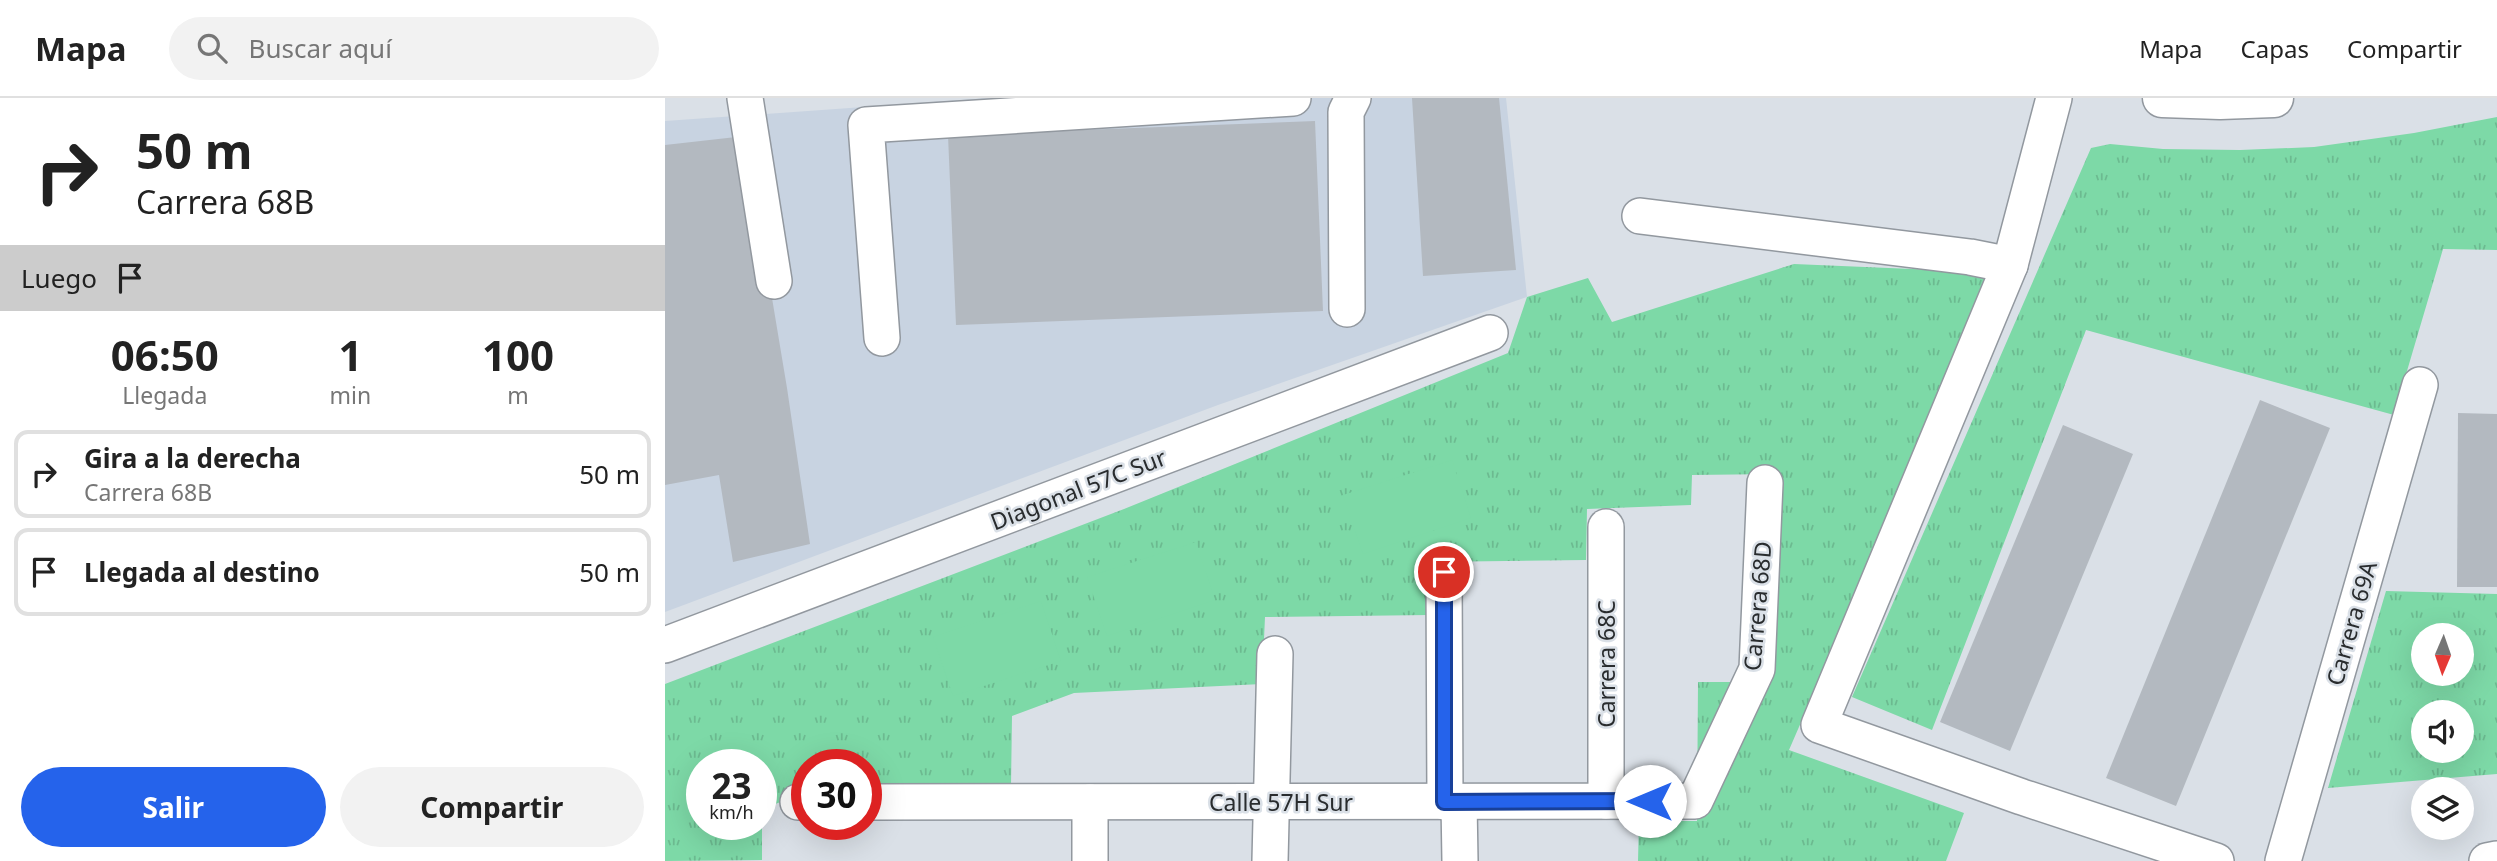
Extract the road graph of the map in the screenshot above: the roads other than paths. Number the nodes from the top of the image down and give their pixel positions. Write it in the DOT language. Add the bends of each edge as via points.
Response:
graph roads {
  1 [pos="745,98"];
  2 [pos="1294,98"];
  3 [pos="2054,98"];
  4 [pos="2162,98"];
  5 [pos="2274,98"];
  6 [pos="1350,105"];
  7 [pos="1640,216"];
  8 [pos="2010,265"];
  9 [pos="774,281"];
  10 [pos="1347,309"];
  11 [pos="1490,333"];
  12 [pos="881,338"];
  13 [pos="2420,384"];
  14 [pos="1765,483"];
  15 [pos="1606,527"];
  16 [pos="1444,572"];
  17 [pos="665,645"];
  18 [pos="1275,654"];
  19 [pos="1606,801"];
  20 [pos="1695,801"];
  21 [pos="1090,802"];
  22 [pos="1271,802"];
  23 [pos="1452,802"];
  24 [pos="882,803"];
  25 [pos="2497,859"];
  26 [pos="1090,861"];
  27 [pos="1270,861"];
  28 [pos="1460,861"];
  29 [pos="2216,861"];
  30 [pos="2283,861"];
  31 [pos="2487,861"];
  1 -- 9 [label="street"];
  2 -- 6 [label="street"];
  2 -- 12 [label="street" via="866,125"];
  3 -- 8 [label="street"];
  4 -- 5 [label="highway"];
  6 -- 10 [label="street"];
  7 -- 8 [label="street"];
  8 -- 29 [label="street" via="1819,725"];
  11 -- 17 [label="street, Diagonal 57C Sur"];
  13 -- 30 [label="street, Carrera 69A"];
  14 -- 20 [label="street, Carrera 68D" via="1757,669"];
  15 -- 19 [label="street, Carrera 68C"];
  16 -- 23 [label="street"];
  18 -- 22 [label="street"];
  19 -- 20 [label="street, Calle 57H Sur"];
  19 -- 23 [label="street, Calle 57H Sur"];
  21 -- 22 [label="street, Calle 57H Sur"];
  21 -- 24 [label="street, Calle 57H Sur"];
  21 -- 26 [label="street"];
  22 -- 23 [label="street, Calle 57H Sur"];
  22 -- 27 [label="street"];
  23 -- 28 [label="street"];
  25 -- 31 [label="street"];
}
